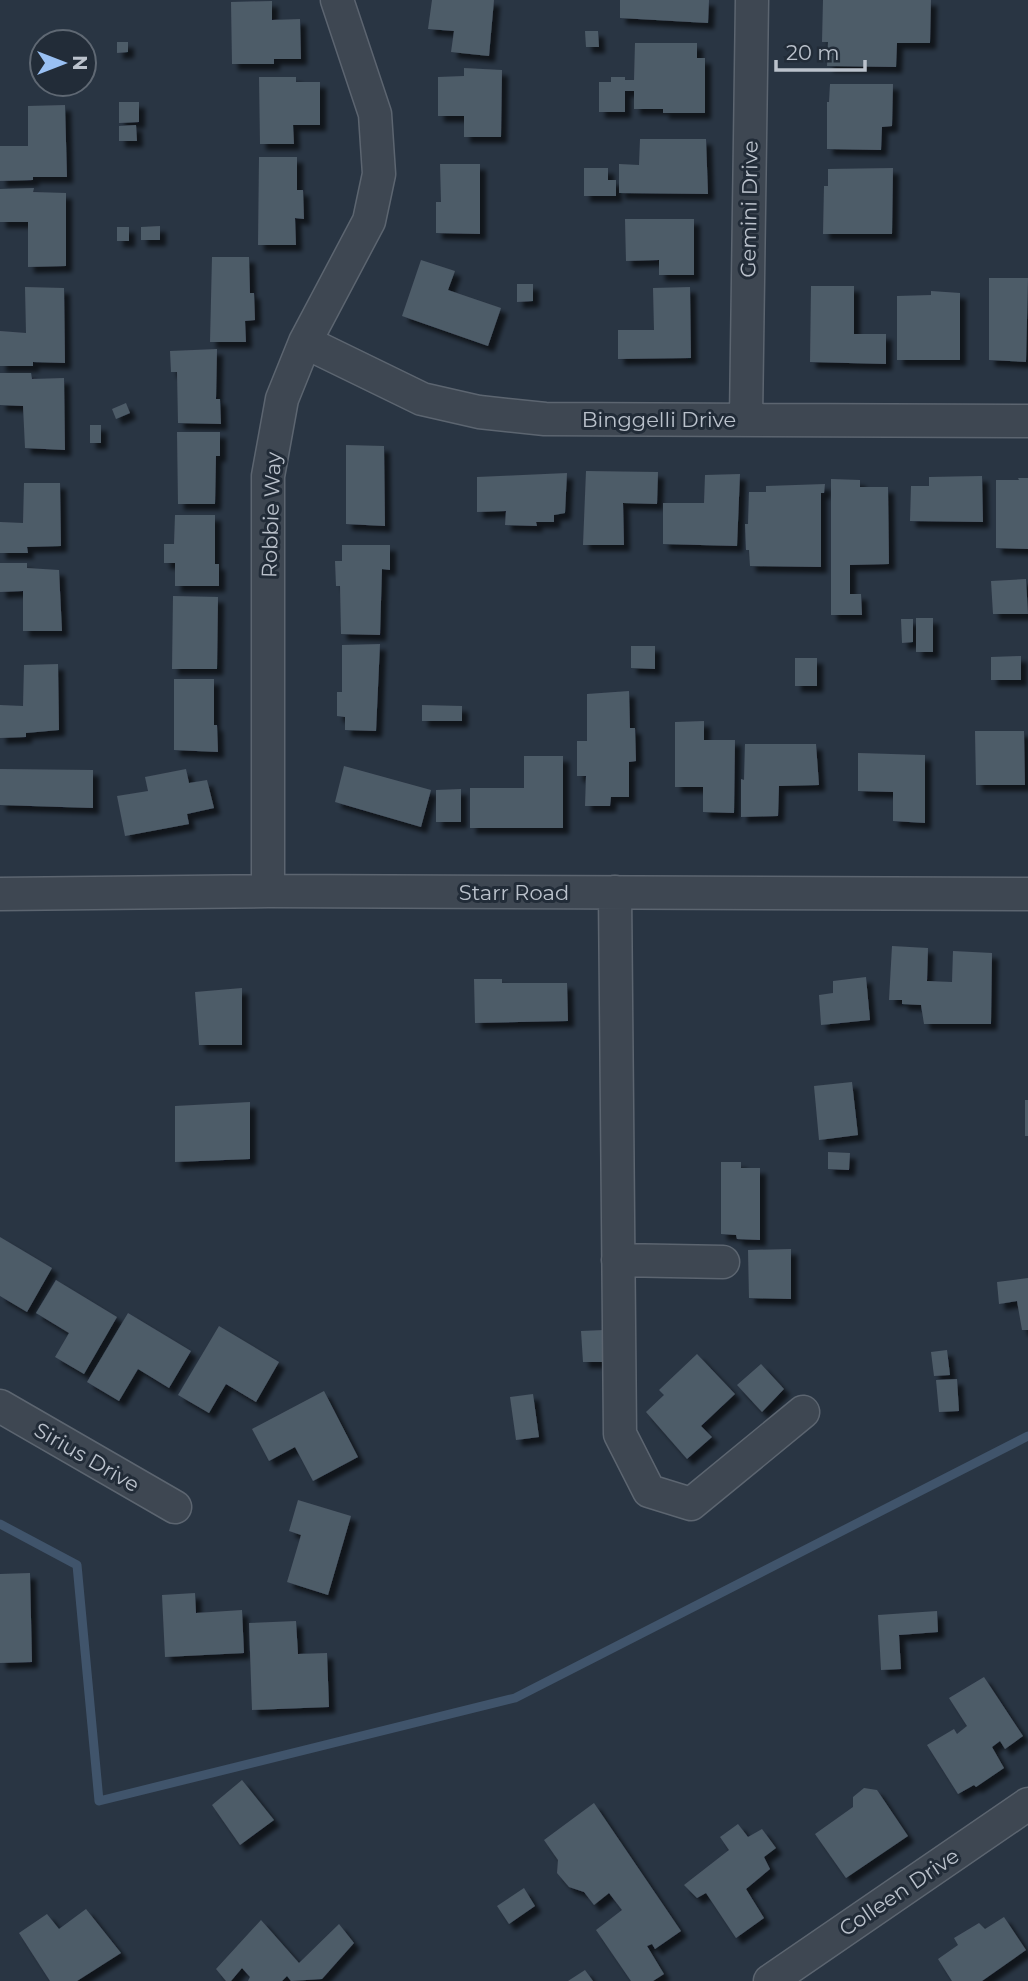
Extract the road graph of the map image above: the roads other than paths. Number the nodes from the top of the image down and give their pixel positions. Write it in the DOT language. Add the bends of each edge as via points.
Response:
graph roads {
  1 [pos="337,0"];
  2 [pos="752,0"];
  3 [pos="305,342"];
  4 [pos="746,419"];
  5 [pos="1028,421"];
  6 [pos="268,891"];
  7 [pos="615,892"];
  8 [pos="0,894"];
  9 [pos="1028,894"];
  10 [pos="618,1260"];
  11 [pos="723,1262"];
  12 [pos="0,1406"];
  13 [pos="803,1412"];
  14 [pos="175,1507"];
  15 [pos="1028,1804"];
  16 [pos="770,1981"];
  1 -- 3 [label="street, Robbie Way" via="375,114 379,174 369,221"];
  2 -- 4 [label="street, Gemini Drive"];
  3 -- 4 [label="street, Binggelli Drive" via="422,399 479,412 545,419"];
  3 -- 6 [label="street, Robbie Way" via="282,399 268,476"];
  4 -- 5 [label="street, Binggelli Drive"];
  6 -- 7 [label="street, Starr Road"];
  6 -- 8 [label="street, Starr Road"];
  7 -- 9 [label="street, Starr Road"];
  7 -- 10 [label="street"];
  10 -- 11 [label="street"];
  10 -- 13 [label="street" via="620,1434 649,1492 691,1504"];
  12 -- 14 [label="street, Sirius Drive"];
  15 -- 16 [label="street, Colleen Drive"];
}
